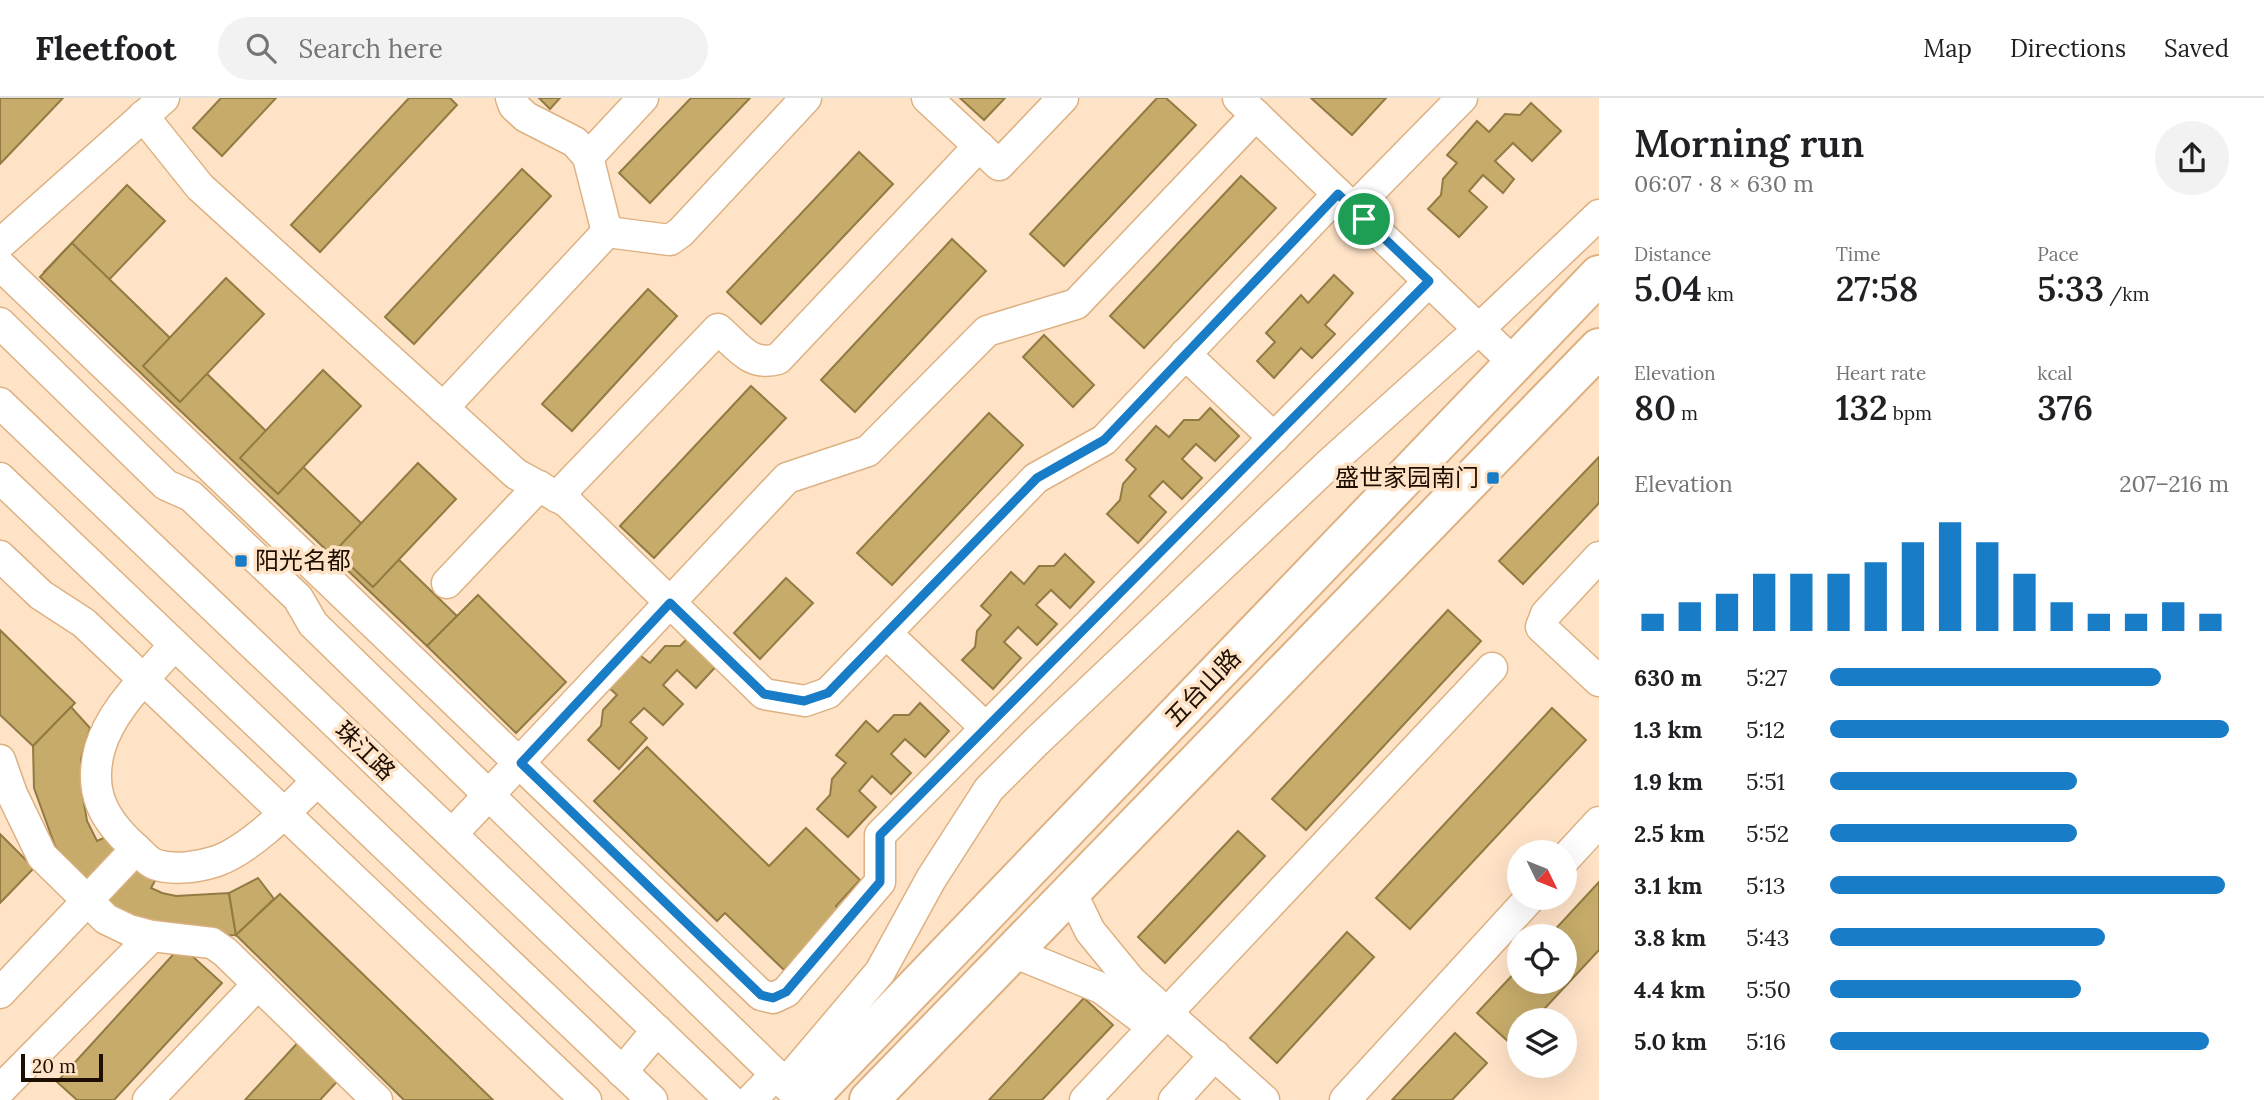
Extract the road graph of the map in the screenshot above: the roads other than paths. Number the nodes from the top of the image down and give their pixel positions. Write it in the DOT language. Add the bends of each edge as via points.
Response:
graph roads {
  1 [pos="511,98"];
  2 [pos="643,98"];
  3 [pos="806,98"];
  4 [pos="927,98"];
  5 [pos="1063,98"];
  6 [pos="1462,98"];
  7 [pos="154,107"];
  8 [pos="1247,107"];
  9 [pos="979,146"];
  10 [pos="588,157"];
  11 [pos="1346,202"];
  12 [pos="1599,215"];
  13 [pos="607,232"];
  14 [pos="0,244"];
  15 [pos="0,265"];
  16 [pos="1599,275"];
  17 [pos="1429,281"];
  18 [pos="0,323"];
  19 [pos="1479,329"];
  20 [pos="1599,348"];
  21 [pos="1185,354"];
  22 [pos="1514,363"];
  23 [pos="0,403"];
  24 [pos="443,408"];
  25 [pos="1274,438"];
  26 [pos="0,478"];
  27 [pos="548,492"];
  28 [pos="0,556"];
  29 [pos="1599,557"];
  30 [pos="447,583"];
  31 [pos="670,603"];
  32 [pos="886,633"];
  33 [pos="174,645"];
  34 [pos="1492,668"];
  35 [pos="144,680"];
  36 [pos="1599,681"];
  37 [pos="986,728"];
  38 [pos="0,760"];
  39 [pos="521,763"];
  40 [pos="317,781"];
  41 [pos="489,796"];
  42 [pos="6,800"];
  43 [pos="284,813"];
  44 [pos="1599,822"];
  45 [pos="452,834"];
  46 [pos="1577,846"];
  47 [pos="136,849"];
  48 [pos="1071,892"];
  49 [pos="86,902"];
  50 [pos="1519,910"];
  51 [pos="152,936"];
  52 [pos="1013,952"];
  53 [pos="258,985"];
  54 [pos="0,993"];
  55 [pos="1160,1020"];
  56 [pos="657,1030"];
  57 [pos="1215,1055"];
  58 [pos="622,1072"];
  59 [pos="0,1090"];
  60 [pos="792,1090"];
  61 [pos="148,1100"];
  62 [pos="377,1100"];
  63 [pos="586,1100"];
  64 [pos="652,1100"];
  65 [pos="730,1100"];
  66 [pos="751,1100"];
  67 [pos="869,1100"];
  68 [pos="1085,1100"];
  69 [pos="1174,1100"];
  70 [pos="1264,1100"];
  71 [pos="1345,1100"];
  1 -- 10 [label="street" via="526,117 575,142"];
  2 -- 10 [label="street"];
  3 -- 13 [label="street" via="670,240"];
  4 -- 9 [label="street"];
  5 -- 9 [label="street" via="999,164"];
  6 -- 11 [label="street"];
  7 -- 14 [label="street"];
  7 -- 24 [label="street" via="200,187"];
  8 -- 11 [label="street"];
  8 -- 31 [label="street" via="1076,304 987,331 867,451 787,478"];
  9 -- 27 [label="street" via="778,359 755,361 719,329"];
  10 -- 13 [label="street"];
  11 -- 17 [label="street"];
  11 -- 21 [label="street"];
  12 -- 19 [label="street"];
  13 -- 24 [label="street"];
  15 -- 39 [label="street"];
  16 -- 22 [label="main road, 五台山路"];
  17 -- 19 [label="street"];
  17 -- 25 [label="street"];
  18 -- 41 [label="street" via="166,485 191,496 298,598 313,624"];
  19 -- 22 [label="street"];
  19 -- 60 [label="street" via="1330,463 989,789 880,972"];
  20 -- 48 [label="main road, 五台山路"];
  21 -- 25 [label="street"];
  21 -- 32 [label="street" via="1104,440 1037,478"];
  22 -- 60 [label="main road, 五台山路"];
  23 -- 45 [label="street, 珠江路"];
  24 -- 27 [label="street" via="516,474"];
  25 -- 37 [label="street"];
  26 -- 33 [label="street"];
  27 -- 30 [label="street"];
  27 -- 31 [label="street" via="567,502"];
  28 -- 35 [label="street" via="41,595 84,623"];
  29 -- 36 [label="street" via="1546,614 1541,627"];
  31 -- 32 [label="street" via="764,694 804,701 828,693"];
  31 -- 39 [label="street"];
  32 -- 37 [label="street"];
  33 -- 35 [label="street"];
  33 -- 40 [label="street"];
  34 -- 55 [label="street"];
  35 -- 43 [label="street"];
  35 -- 47 [label="street" via="121,706 100,747 95,781 103,810 115,830"];
  37 -- 39 [label="street" via="880,835 880,882 786,992 773,998 761,995"];
  38 -- 42 [label="street"];
  39 -- 41 [label="street"];
  40 -- 43 [label="street"];
  40 -- 58 [label="street"];
  41 -- 45 [label="street"];
  41 -- 60 [label="street"];
  42 -- 49 [label="street" via="42,856"];
  43 -- 47 [label="street" via="253,839 208,863 187,868 153,864"];
  43 -- 63 [label="street"];
  44 -- 46 [label="street"];
  45 -- 56 [label="street, 珠江路"];
  47 -- 49 [label="street"];
  48 -- 52 [label="main road, 五台山路"];
  48 -- 55 [label="street" via="1090,931"];
  49 -- 51 [label="street" via="106,919"];
  49 -- 54 [label="street"];
  50 -- 71 [label="street"];
  51 -- 53 [label="street" via="212,943"];
  51 -- 59 [label="street"];
  52 -- 55 [label="street" via="1101,988"];
  52 -- 67 [label="main road, 五台山路"];
  53 -- 61 [label="street"];
  53 -- 62 [label="street"];
  55 -- 57 [label="street"];
  55 -- 68 [label="street"];
  56 -- 58 [label="street"];
  56 -- 65 [label="street, 珠江路"];
  57 -- 69 [label="street"];
  57 -- 70 [label="street"];
  58 -- 64 [label="street"];
  60 -- 66 [label="street"];
}
